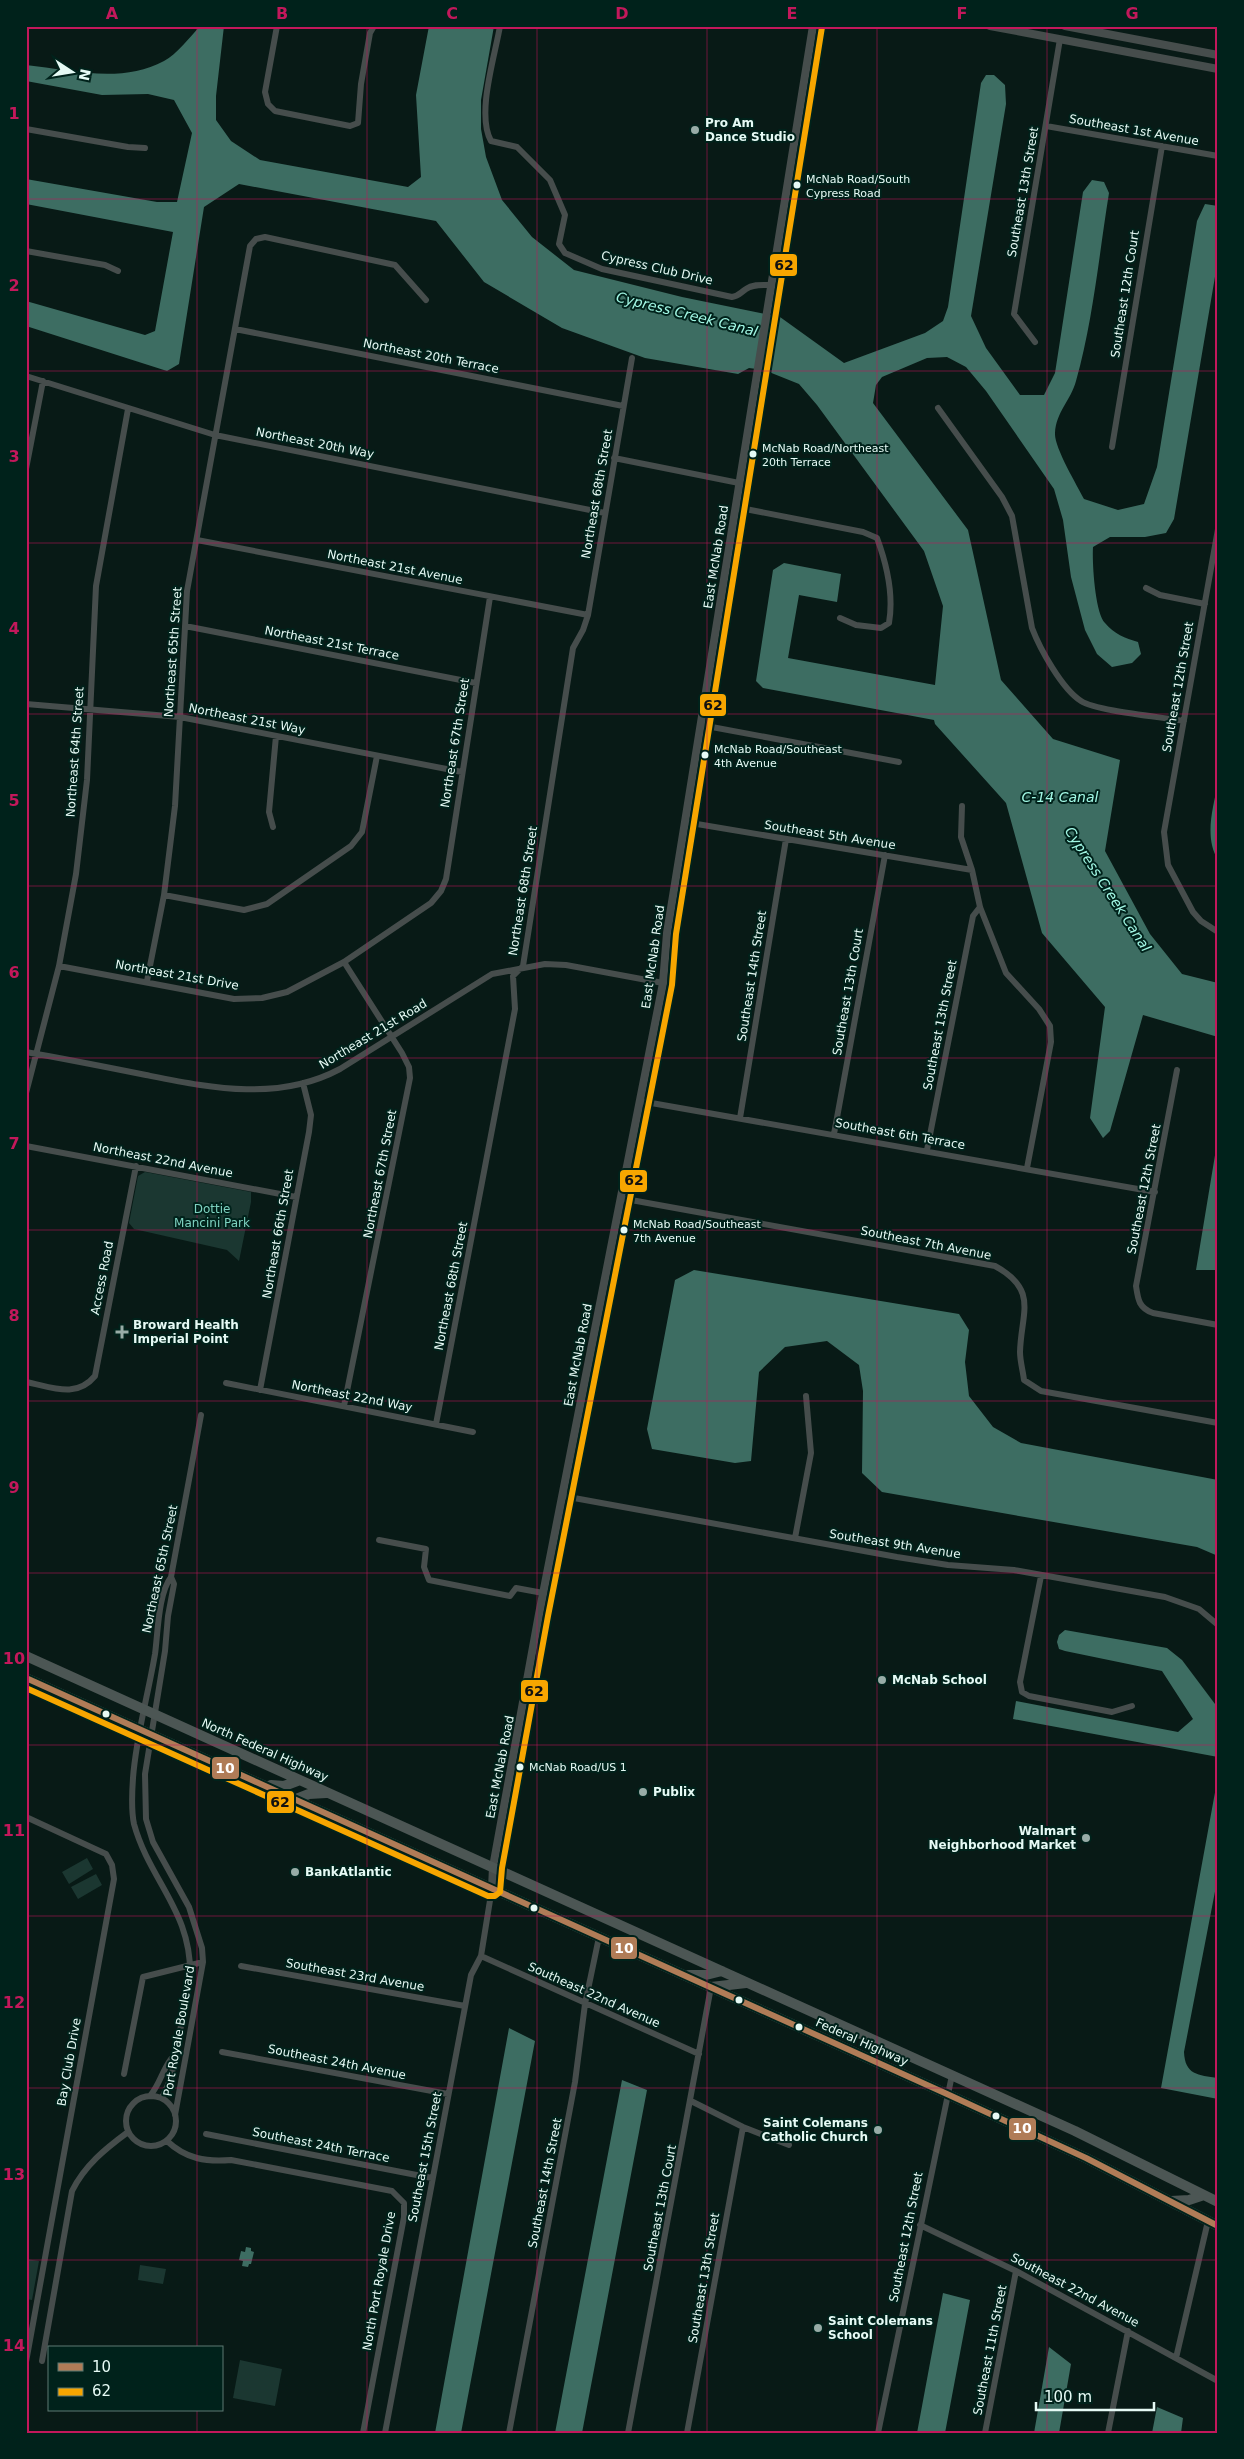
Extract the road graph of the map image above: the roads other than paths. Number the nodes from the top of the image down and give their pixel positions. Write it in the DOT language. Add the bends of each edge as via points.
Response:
graph roads {
  1 [pos="277,26"];
  2 [pos="374,26"];
  3 [pos="500,26"];
  4 [pos="813,26"];
  5 [pos="990,26"];
  6 [pos="1065,26"];
  7 [pos="1060,39"];
  8 [pos="1218,55"];
  9 [pos="1218,69"];
  10 [pos="1046,126"];
  11 [pos="26,129"];
  12 [pos="1162,146"];
  13 [pos="145,148"];
  14 [pos="1218,156"];
  15 [pos="26,250"];
  16 [pos="118,271"];
  17 [pos="770,285"];
  18 [pos="426,300"];
  19 [pos="235,329"];
  20 [pos="1035,342"];
  21 [pos="632,358"];
  22 [pos="26,376"];
  23 [pos="43,381"];
  24 [pos="623,406"];
  25 [pos="938,408"];
  26 [pos="128,409"];
  27 [pos="215,435"];
  28 [pos="1112,446"];
  29 [pos="614,458"];
  30 [pos="26,469"];
  31 [pos="739,483"];
  32 [pos="735,507"];
  33 [pos="605,513"];
  34 [pos="1218,530"];
  35 [pos="197,540"];
  36 [pos="1146,588"];
  37 [pos="490,597"];
  38 [pos="1205,604"];
  39 [pos="588,614"];
  40 [pos="840,618"];
  41 [pos="185,626"];
  42 [pos="476,683"];
  43 [pos="26,704"];
  44 [pos="90,709"];
  45 [pos="180,717"];
  46 [pos="1184,721"];
  47 [pos="701,725"];
  48 [pos="276,736"];
  49 [pos="377,756"];
  50 [pos="899,762"];
  51 [pos="462,772"];
  52 [pos="962,806"];
  53 [pos="685,822"];
  54 [pos="273,827"];
  55 [pos="786,839"];
  56 [pos="885,855"];
  57 [pos="972,870"];
  58 [pos="441,891"];
  59 [pos="164,895"];
  60 [pos="980,907"];
  61 [pos="1218,932"];
  62 [pos="344,962"];
  63 [pos="59,966"];
  64 [pos="523,966"];
  65 [pos="147,981"];
  66 [pos="663,982"];
  67 [pos="391,1038"];
  68 [pos="26,1052"];
  69 [pos="37,1054"];
  70 [pos="1177,1070"];
  71 [pos="303,1083"];
  72 [pos="26,1093"];
  73 [pos="640,1101"];
  74 [pos="740,1118"];
  75 [pos="834,1134"];
  76 [pos="26,1146"];
  77 [pos="927,1150"];
  78 [pos="136,1166"];
  79 [pos="1027,1168"];
  80 [pos="1155,1192"];
  81 [pos="296,1197"];
  82 [pos="620,1198"];
  83 [pos="1218,1325"];
  84 [pos="26,1382"];
  85 [pos="226,1383"];
  86 [pos="260,1390"];
  87 [pos="806,1396"];
  88 [pos="344,1406"];
  89 [pos="201,1415"];
  90 [pos="436,1424"];
  91 [pos="1218,1424"];
  92 [pos="474,1432"];
  93 [pos="563,1496"];
  94 [pos="796,1538"];
  95 [pos="379,1540"];
  96 [pos="1041,1576"];
  97 [pos="171,1577"];
  98 [pos="543,1593"];
  99 [pos="1218,1625"];
  100 [pos="26,1656"];
  101 [pos="26,1678"];
  102 [pos="1132,1706"];
  103 [pos="144,1708"];
  104 [pos="155,1714"];
  105 [pos="141,1729"];
  106 [pos="152,1734"];
  107 [pos="300,1780"];
  108 [pos="265,1785"];
  109 [pos="330,1793"];
  110 [pos="296,1799"];
  111 [pos="26,1817"];
  112 [pos="493,1867"];
  113 [pos="492,1888"];
  114 [pos="599,1937"];
  115 [pos="481,1956"];
  116 [pos="203,1962"];
  117 [pos="191,1965"];
  118 [pos="241,1966"];
  119 [pos="722,1971"];
  120 [pos="683,1975"];
  121 [pos="750,1983"];
  122 [pos="711,1987"];
  123 [pos="586,2004"];
  124 [pos="465,2006"];
  125 [pos="176,2047"];
  126 [pos="222,2052"];
  127 [pos="699,2054"];
  128 [pos="172,2073"];
  129 [pos="124,2074"];
  130 [pos="183,2075"];
  131 [pos="952,2075"];
  132 [pos="448,2094"];
  133 [pos="947,2094"];
  134 [pos="156,2097"];
  135 [pos="691,2102"];
  136 [pos="175,2115"];
  137 [pos="743,2127"];
  138 [pos="128,2132"];
  139 [pos="206,2134"];
  140 [pos="167,2141"];
  141 [pos="789,2145"];
  142 [pos="432,2178"];
  143 [pos="1204,2195"];
  144 [pos="1170,2201"];
  145 [pos="1218,2202"];
  146 [pos="1218,2215"];
  147 [pos="1213,2223"];
  148 [pos="920,2225"];
  149 [pos="1016,2271"];
  150 [pos="1128,2331"];
  151 [pos="1176,2358"];
  152 [pos="42,2361"];
  153 [pos="26,2362"];
  154 [pos="1218,2381"];
  155 [pos="364,2433"];
  156 [pos="385,2433"];
  157 [pos="509,2433"];
  158 [pos="628,2433"];
  159 [pos="687,2433"];
  160 [pos="878,2433"];
  161 [pos="985,2433"];
  162 [pos="1108,2433"];
  1 -- 2 [label="street" via="265,92 268,104 276,111 350,126 358,123 360,117 361,84"];
  3 -- 17 [label="street, Cypress Club Drive" via="487,98 488,135 491,141 517,147 550,180 565,215 559,244 565,253 602,268 732,297 755,285"];
  4 -- 17 [label="street, East McNab Road"];
  5 -- 7 [label="street"];
  6 -- 8 [label="street"];
  7 -- 9 [label="street"];
  7 -- 10 [label="street, Southeast 13th Street"];
  10 -- 12 [label="street, Southeast 1st Avenue"];
  10 -- 20 [label="street, Southeast 13th Street" via="1014,314"];
  11 -- 13 [label="street"];
  12 -- 14 [label="street, Southeast 1st Avenue"];
  12 -- 28 [label="street, Southeast 12th Court"];
  15 -- 16 [label="street" via="106,265"];
  17 -- 31 [label="street, East McNab Road"];
  18 -- 19 [label="street, Northeast 65th Street" via="396,265 265,237 256,239 250,246"];
  19 -- 24 [label="street, Northeast 20th Terrace"];
  19 -- 27 [label="street, Northeast 65th Street"];
  21 -- 24 [label="street, Northeast 68th Street"];
  22 -- 23 [label="street, Northeast 20th Way"];
  23 -- 26 [label="street, Northeast 20th Way"];
  23 -- 30 [label="street"];
  24 -- 29 [label="street, Northeast 68th Street"];
  25 -- 46 [label="street" via="1012,516 1032,628 1038,644 1070,692 1082,702 1098,707"];
  26 -- 27 [label="street, Northeast 20th Way"];
  26 -- 44 [label="street, Northeast 64th Street" via="96,586"];
  27 -- 33 [label="street, Northeast 20th Way"];
  27 -- 35 [label="street, Northeast 65th Street"];
  29 -- 31 [label="street"];
  29 -- 33 [label="street, Northeast 68th Street"];
  31 -- 32 [label="street, East McNab Road"];
  32 -- 40 [label="street" via="863,532 877,538 886,562 890,590 889,623 881,628 856,625"];
  32 -- 47 [label="street, East McNab Road"];
  33 -- 39 [label="street, Northeast 68th Street"];
  34 -- 38 [label="street, Southeast 12th Street"];
  35 -- 37 [label="street, Northeast 21st Avenue"];
  35 -- 41 [label="street, Northeast 65th Street" via="187,592"];
  36 -- 38 [label="street" via="1160,595"];
  37 -- 39 [label="street, Northeast 21st Avenue"];
  37 -- 42 [label="street, Northeast 67th Street"];
  38 -- 46 [label="street, Southeast 12th Street"];
  39 -- 64 [label="street, Northeast 68th Street" via="573,648"];
  41 -- 42 [label="street, Northeast 21st Terrace"];
  41 -- 45 [label="street, Northeast 65th Street"];
  42 -- 51 [label="street, Northeast 67th Street"];
  43 -- 44 [label="street, Northeast 21st Way"];
  44 -- 45 [label="street, Northeast 21st Way"];
  44 -- 63 [label="street, Northeast 64th Street" via="87,780 76,874"];
  45 -- 48 [label="street, Northeast 21st Way"];
  45 -- 59 [label="street, Northeast 65th Street" via="175,806"];
  46 -- 61 [label="street, Southeast 12th Street" via="1164,832 1165,849 1168,864 1193,912"];
  47 -- 50 [label="street"];
  47 -- 53 [label="street, East McNab Road"];
  48 -- 49 [label="street, Northeast 21st Way"];
  48 -- 54 [label="street" via="269,812"];
  49 -- 51 [label="street, Northeast 21st Way"];
  49 -- 59 [label="street" via="362,832 351,846 267,904 244,910"];
  51 -- 58 [label="street, Northeast 67th Street" via="446,879"];
  52 -- 57 [label="street" via="961,838"];
  53 -- 55 [label="street, Southeast 5th Avenue"];
  53 -- 66 [label="street, East McNab Road" via="667,933"];
  55 -- 56 [label="street, Southeast 5th Avenue"];
  55 -- 74 [label="street, Southeast 14th Street"];
  56 -- 57 [label="street, Southeast 5th Avenue"];
  56 -- 75 [label="street, Southeast 13th Court"];
  57 -- 60 [label="street"];
  58 -- 62 [label="street, Northeast 21st Drive" via="431,902"];
  59 -- 65 [label="street, Northeast 65th Street"];
  60 -- 77 [label="street, Southeast 13th Street" via="973,916"];
  60 -- 79 [label="street" via="1006,973 1040,1009 1050,1026 1051,1042"];
  62 -- 65 [label="street, Northeast 21st Drive" via="287,992 262,998 234,999"];
  62 -- 67 [label="street, Northeast 67th Street"];
  63 -- 65 [label="street, Northeast 21st Drive"];
  63 -- 69 [label="street, Northeast 64th Street"];
  64 -- 66 [label="street, Northeast 21st Road" via="566,965"];
  64 -- 67 [label="street, Northeast 21st Road" via="492,974"];
  64 -- 90 [label="street, Northeast 68th Street" via="513,976 515,1009"];
  66 -- 73 [label="street, East McNab Road"];
  67 -- 71 [label="street, Northeast 21st Road" via="324,1077"];
  67 -- 88 [label="street, Northeast 67th Street" via="409,1067 410,1078"];
  68 -- 69 [label="street, Northeast 21st Road"];
  69 -- 71 [label="street, Northeast 21st Road" via="213,1088 248,1090"];
  69 -- 72 [label="street, Northeast 64th Street"];
  70 -- 80 [label="street, Southeast 12th Street"];
  71 -- 81 [label="street, Northeast 66th Street" via="311,1115"];
  73 -- 74 [label="street, Southeast 6th Terrace"];
  73 -- 82 [label="street, East McNab Road"];
  74 -- 75 [label="street, Southeast 6th Terrace"];
  75 -- 77 [label="street, Southeast 6th Terrace"];
  76 -- 78 [label="street, Northeast 22nd Avenue"];
  77 -- 79 [label="street, Southeast 6th Terrace"];
  78 -- 81 [label="street, Northeast 22nd Avenue"];
  78 -- 84 [label="street, Access Road" via="95,1376 88,1385 70,1391"];
  79 -- 80 [label="street, Southeast 6th Terrace"];
  80 -- 83 [label="street, Southeast 12th Street" via="1136,1286 1138,1302 1153,1314"];
  81 -- 86 [label="street, Northeast 66th Street"];
  82 -- 91 [label="street, Southeast 7th Avenue" via="995,1266 1011,1275 1026,1304 1020,1353 1024,1380 1042,1391"];
  82 -- 93 [label="street, East McNab Road"];
  85 -- 86 [label="street, Northeast 22nd Way"];
  86 -- 88 [label="street, Northeast 22nd Way"];
  87 -- 94 [label="street" via="811,1453"];
  88 -- 90 [label="street, Northeast 22nd Way"];
  89 -- 97 [label="street, Northeast 65th Street"];
  90 -- 92 [label="street, Northeast 22nd Way"];
  93 -- 94 [label="street, Southeast 9th Avenue"];
  93 -- 98 [label="street, East McNab Road"];
  94 -- 96 [label="street, Southeast 9th Avenue" via="948,1565 1014,1570"];
  95 -- 98 [label="street" via="426,1549 424,1567 429,1580 510,1596 516,1588"];
  96 -- 99 [label="street, Southeast 9th Avenue" via="1184,1602 1199,1609"];
  96 -- 102 [label="street" via="1020,1682 1022,1692 1112,1712"];
  97 -- 103 [label="street, Northeast 65th Street" via="166,1583"];
  97 -- 104 [label="street, Port Royale Boulevard" via="174,1584"];
  98 -- 112 [label="street, East McNab Road"];
  100 -- 103 [label="main road, North Federal Highway"];
  101 -- 105 [label="main road"];
  103 -- 104 [label="main road, North Federal Highway"];
  103 -- 105 [label="street, Northeast 65th Street"];
  104 -- 106 [label="street, Port Royale Boulevard"];
  104 -- 107 [label="main road, North Federal Highway"];
  105 -- 106 [label="main road"];
  105 -- 117 [label="street, Port Royale Boulevard" via="133,1777 134,1823 145,1853 178,1913"];
  106 -- 108 [label="main road"];
  106 -- 116 [label="street, Port Royale Boulevard" via="145,1774 146,1819 153,1842 189,1907"];
  107 -- 108 [label="main road" via="284,1786"];
  107 -- 109 [label="main road, North Federal Highway"];
  108 -- 110 [label="main road"];
  109 -- 110 [label="main road" via="309,1794"];
  109 -- 112 [label="main road, North Federal Highway"];
  110 -- 113 [label="main road"];
  111 -- 153 [label="street, Bay Club Drive" via="106,1854 114,1879"];
  112 -- 113 [label="street, East McNab Road"];
  112 -- 119 [label="main road, Federal Highway"];
  113 -- 114 [label="main road, Federal Highway"];
  113 -- 115 [label="street, Southeast 15th Street"];
  114 -- 120 [label="main road, Federal Highway"];
  114 -- 123 [label="street, Southeast 14th Street"];
  115 -- 123 [label="street, Southeast 22nd Avenue"];
  115 -- 124 [label="street, Southeast 15th Street" via="471,1975"];
  116 -- 117 [label="street"];
  116 -- 130 [label="street, Port Royale Boulevard"];
  117 -- 125 [label="street, Port Royale Boulevard"];
  117 -- 129 [label="street" via="143,1977"];
  118 -- 124 [label="street, Southeast 23rd Avenue"];
  119 -- 120 [label="main road"];
  119 -- 121 [label="main road, Federal Highway"];
  120 -- 122 [label="main road, Federal Highway"];
  121 -- 122 [label="main road"];
  121 -- 131 [label="main road, Federal Highway"];
  122 -- 127 [label="street, Southeast 13th Court"];
  122 -- 133 [label="main road, Federal Highway"];
  123 -- 127 [label="street, Southeast 22nd Avenue"];
  123 -- 157 [label="street, Southeast 14th Street" via="575,2082"];
  124 -- 132 [label="street, Southeast 15th Street"];
  125 -- 128 [label="street, Port Royale Boulevard"];
  125 -- 134 [label="street, Port Royale Boulevard" via="165,2083"];
  126 -- 132 [label="street, Southeast 24th Avenue"];
  127 -- 135 [label="street, Southeast 13th Court"];
  128 -- 130 [label="street"];
  128 -- 134 [label="street, Port Royale Boulevard"];
  130 -- 136 [label="street, Port Royale Boulevard"];
  131 -- 133 [label="street, Southeast 12th Street"];
  131 -- 143 [label="main road, Federal Highway" via="1124,2154"];
  132 -- 142 [label="street, Southeast 15th Street"];
  133 -- 144 [label="main road, Federal Highway"];
  133 -- 148 [label="street, Southeast 12th Street"];
  134 -- 136 [label="street" via="171,2106"];
  134 -- 138 [label="street" via="135,2101 125,2121"];
  135 -- 137 [label="street"];
  135 -- 158 [label="street, Southeast 13th Court"];
  136 -- 140 [label="street" via="175,2130"];
  137 -- 141 [label="street"];
  137 -- 159 [label="street, Southeast 13th Street"];
  138 -- 140 [label="street" via="145,2146 157,2146"];
  138 -- 152 [label="street" via="80,2174 72,2191"];
  139 -- 142 [label="street, Southeast 24th Terrace"];
  140 -- 155 [label="street, North Port Royale Drive" via="180,2152 198,2160 231,2160 392,2191 404,2203"];
  142 -- 156 [label="street, Southeast 15th Street"];
  143 -- 144 [label="main road"];
  143 -- 145 [label="main road, Federal Highway"];
  144 -- 147 [label="main road, Federal Highway"];
  146 -- 147 [label="main road"];
  147 -- 151 [label="street"];
  148 -- 149 [label="street, Southeast 22nd Avenue"];
  148 -- 160 [label="street, Southeast 12th Street"];
  149 -- 150 [label="street, Southeast 22nd Avenue"];
  149 -- 161 [label="street, Southeast 11th Street"];
  150 -- 151 [label="street, Southeast 22nd Avenue"];
  150 -- 162 [label="street"];
  151 -- 154 [label="street, Southeast 22nd Avenue"];
}
